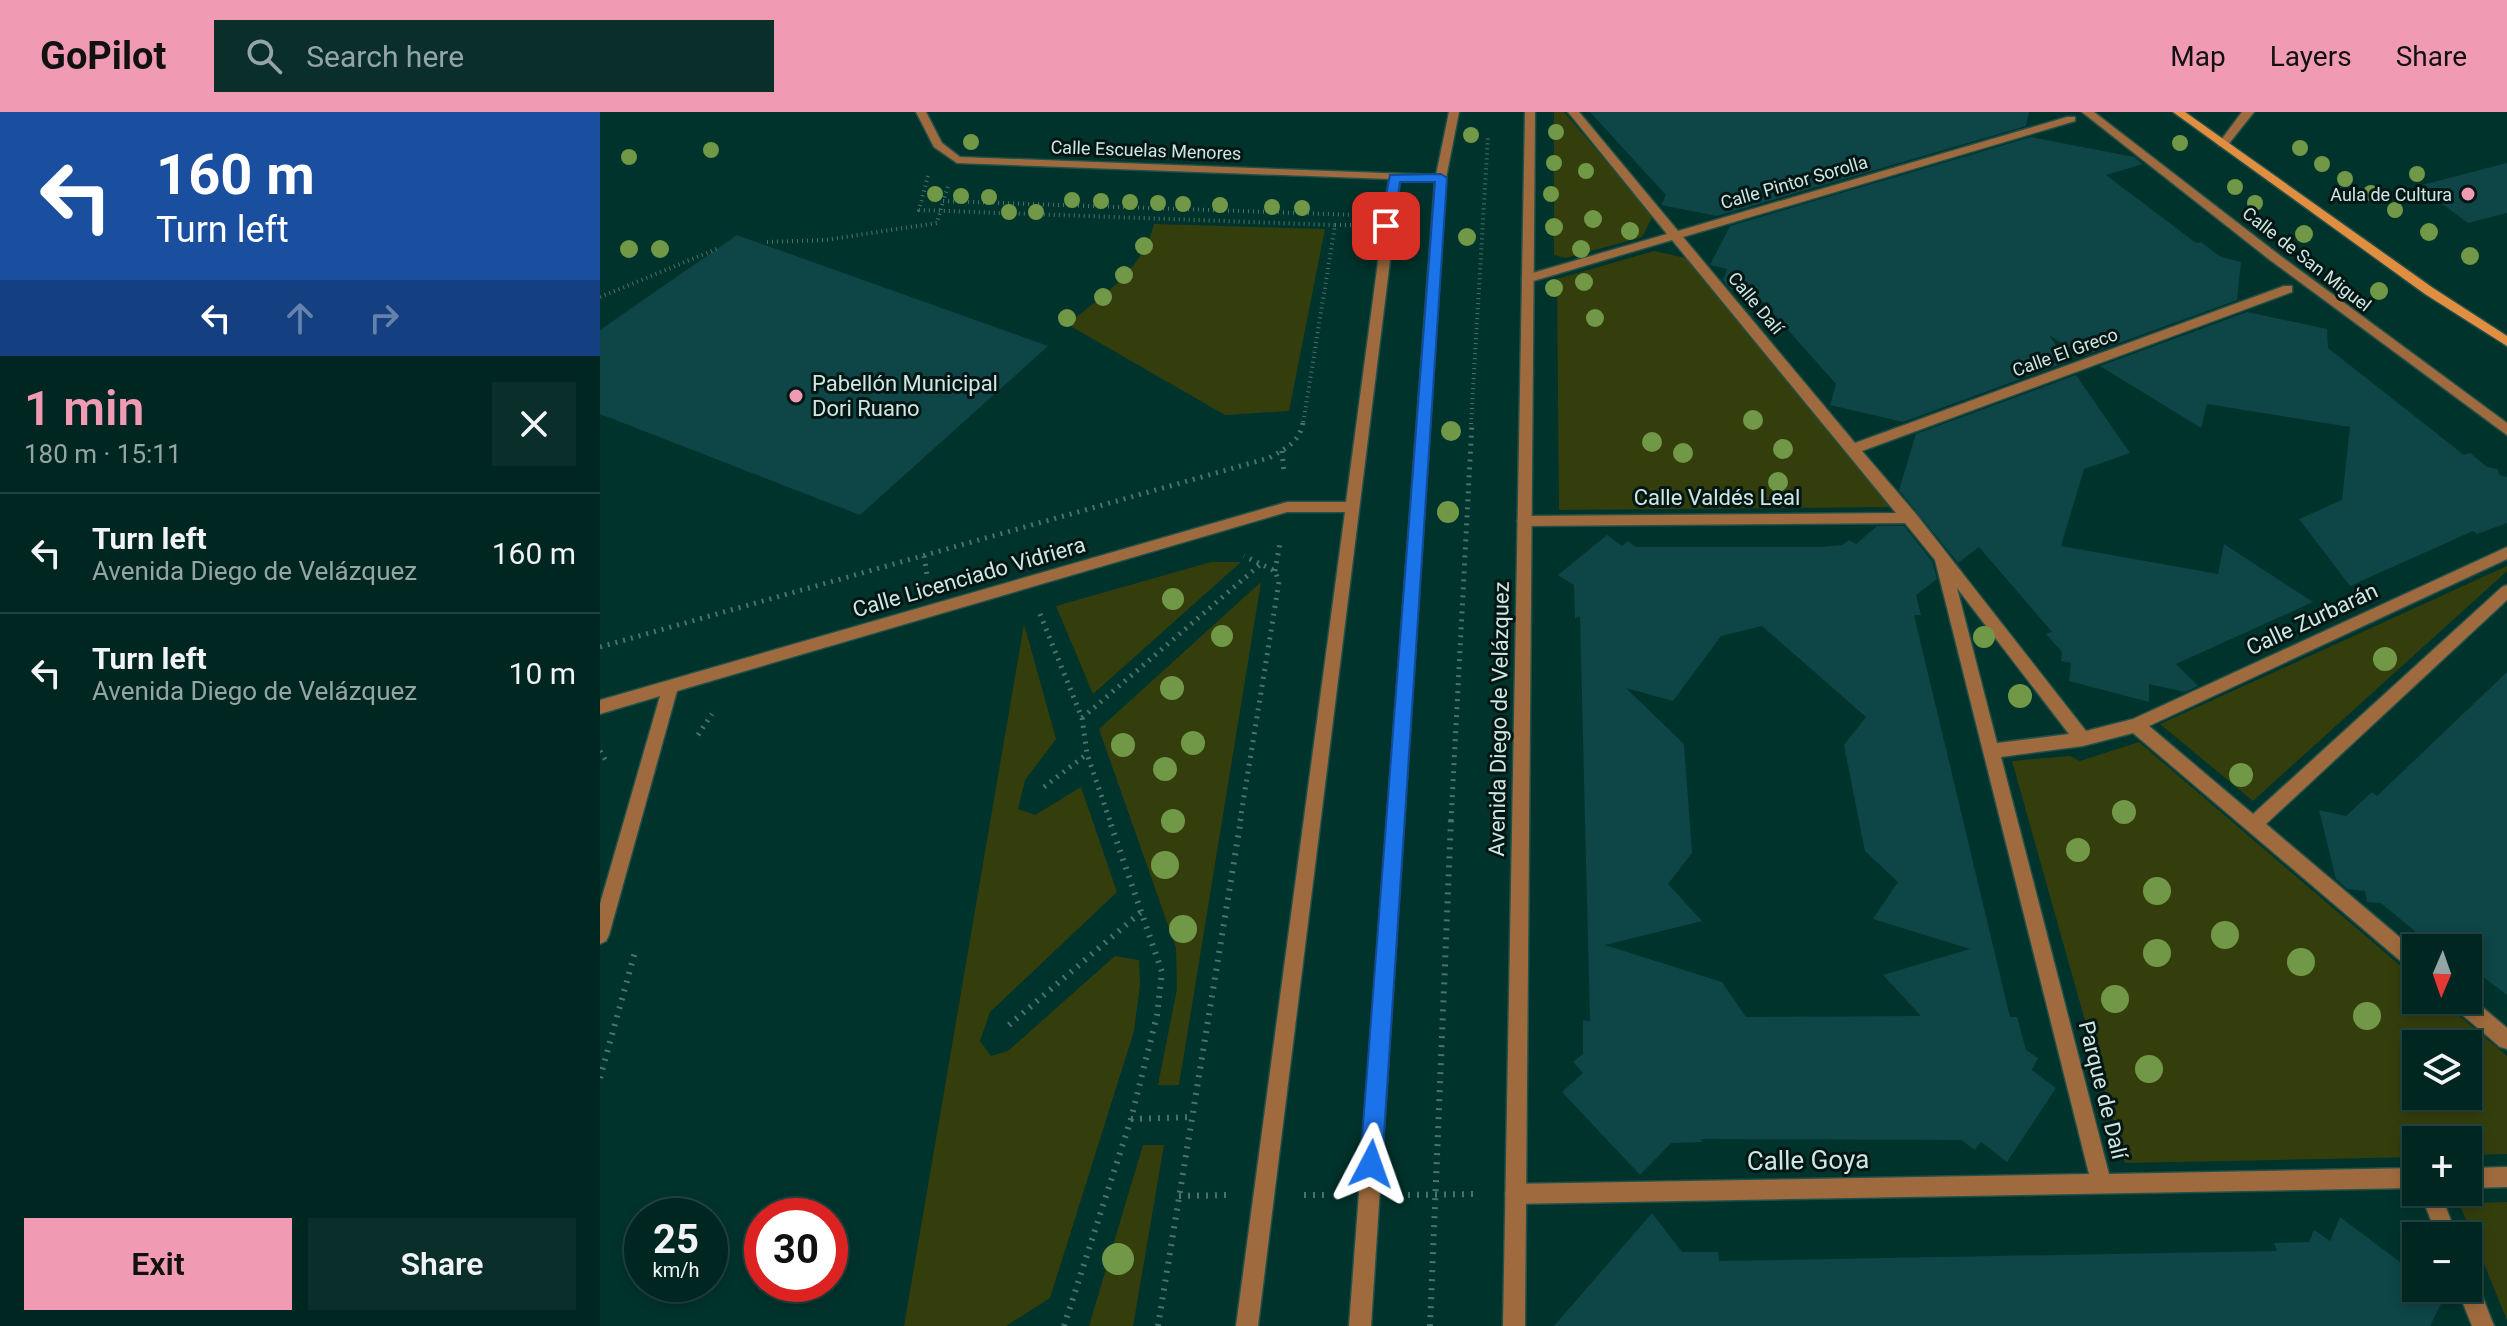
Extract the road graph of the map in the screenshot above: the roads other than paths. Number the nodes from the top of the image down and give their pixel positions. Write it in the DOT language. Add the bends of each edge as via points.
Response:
graph roads {
  1 [pos="921,112"];
  2 [pos="1454,112"];
  3 [pos="1530,112"];
  4 [pos="1573,112"];
  5 [pos="2087,112"];
  6 [pos="2178,112"];
  7 [pos="2249,112"];
  8 [pos="2071,119"];
  9 [pos="2223,144"];
  10 [pos="1395,178"];
  11 [pos="1441,178"];
  12 [pos="1677,234"];
  13 [pos="1526,279"];
  14 [pos="2288,289"];
  15 [pos="2507,342"];
  16 [pos="2507,430"];
  17 [pos="1854,449"];
  18 [pos="1353,507"];
  19 [pos="1911,518"];
  20 [pos="1524,521"];
  21 [pos="2507,553"];
  22 [pos="1942,558"];
  23 [pos="2507,591"];
  24 [pos="671,686"];
  25 [pos="600,707"];
  26 [pos="2136,725"];
  27 [pos="2083,739"];
  28 [pos="1993,751"];
  29 [pos="2252,826"];
  30 [pos="600,935"];
  31 [pos="2402,951"];
  32 [pos="2476,1014"];
  33 [pos="2507,1040"];
  34 [pos="2507,1177"];
  35 [pos="2402,1178"];
  36 [pos="2482,1178"];
  37 [pos="2102,1184"];
  38 [pos="1515,1194"];
  39 [pos="2474,1302"];
  40 [pos="1247,1326"];
  41 [pos="1360,1326"];
  42 [pos="1514,1326"];
  43 [pos="2483,1326"];
  1 -- 10 [label="street, Calle Escuelas Menores" via="938,145 957,160"];
  2 -- 11 [label="street"];
  3 -- 13 [label="street, Avenida Diego de Velázquez"];
  4 -- 12 [label="street, Calle Dalí"];
  5 -- 16 [label="street, Calle de San Miguel"];
  6 -- 9 [label="main road, Calle de San Miguel"];
  7 -- 9 [label="street"];
  8 -- 12 [label="street, Calle Pintor Sorolla"];
  9 -- 15 [label="main road, Calle de San Miguel"];
  10 -- 11 [label="street"];
  10 -- 18 [label="street"];
  11 -- 41 [label="street"];
  12 -- 13 [label="street, Calle Pintor Sorolla"];
  12 -- 17 [label="street, Calle Dalí"];
  13 -- 20 [label="street, Avenida Diego de Velázquez"];
  14 -- 17 [label="street, Calle El Greco"];
  17 -- 19 [label="street, Calle Dalí"];
  18 -- 24 [label="street, Calle Licenciado Vidriera" via="1287,507"];
  18 -- 40 [label="street"];
  19 -- 20 [label="street, Calle Valdés Leal"];
  19 -- 22 [label="street, Parque de Dalí"];
  20 -- 38 [label="street, Avenida Diego de Velázquez"];
  21 -- 26 [label="street, Calle Zurbarán"];
  22 -- 27 [label="street, Parque de Dalí"];
  22 -- 28 [label="street, Parque de Dalí"];
  23 -- 29 [label="street"];
  24 -- 25 [label="street, Calle Licenciado Vidriera"];
  24 -- 30 [label="street"];
  26 -- 27 [label="street"];
  26 -- 29 [label="street"];
  27 -- 28 [label="street"];
  28 -- 37 [label="street, Parque de Dalí"];
  29 -- 31 [label="street"];
  32 -- 33 [label="street"];
  34 -- 36 [label="street"];
  35 -- 37 [label="street, Parque de Dalí"];
  37 -- 38 [label="street, Calle Goya"];
  38 -- 42 [label="street, Avenida Diego de Velázquez"];
  39 -- 43 [label="street"];
}
